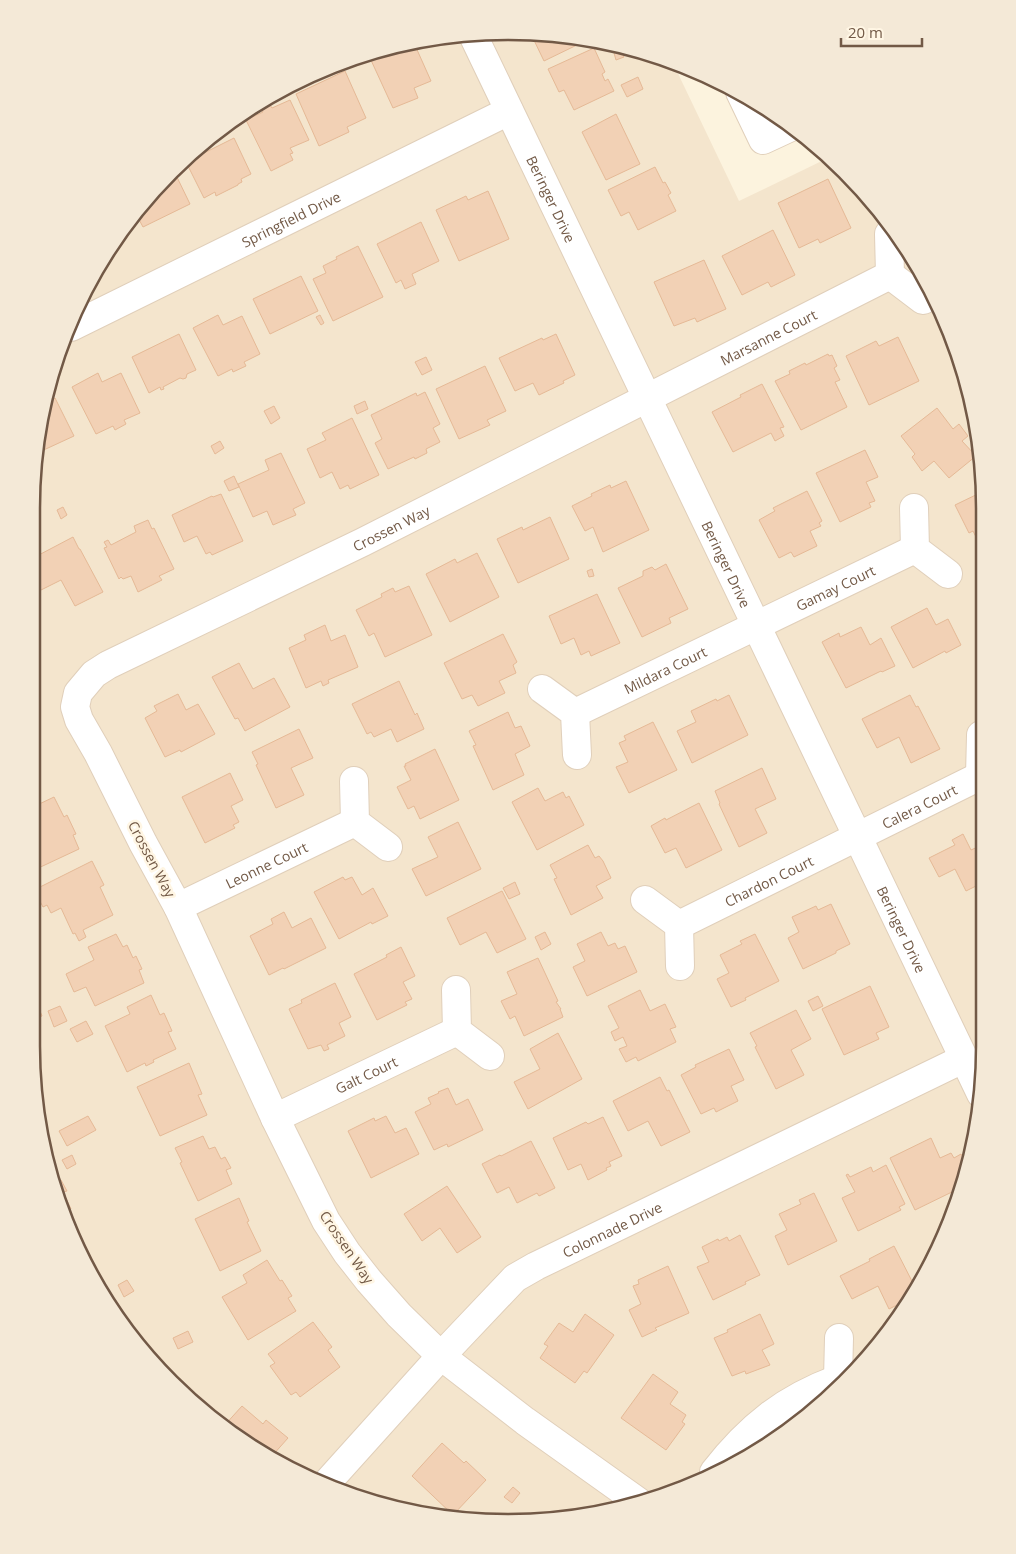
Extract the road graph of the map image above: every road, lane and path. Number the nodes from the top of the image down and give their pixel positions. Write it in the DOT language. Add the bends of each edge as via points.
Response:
graph roads {
  1 [pos="476,41"];
  2 [pos="747,106"];
  3 [pos="509,111"];
  4 [pos="784,130"];
  5 [pos="889,237"];
  6 [pos="890,275"];
  7 [pos="923,300"];
  8 [pos="78,323"];
  9 [pos="647,397"];
  10 [pos="914,508"];
  11 [pos="915,549"];
  12 [pos="948,574"];
  13 [pos="756,626"];
  14 [pos="542,689"];
  15 [pos="575,713"];
  16 [pos="577,755"];
  17 [pos="976,779"];
  18 [pos="354,781"];
  19 [pos="355,822"];
  20 [pos="858,836"];
  21 [pos="388,847"];
  22 [pos="645,900"];
  23 [pos="178,907"];
  24 [pos="679,925"];
  25 [pos="680,966"];
  26 [pos="456,990"];
  27 [pos="457,1031"];
  28 [pos="490,1056"];
  29 [pos="963,1059"];
  30 [pos="975,1081"];
  31 [pos="275,1118"];
  32 [pos="839,1338"];
  33 [pos="441,1356"];
  34 [pos="839,1377"];
  35 [pos="834,1382"];
  36 [pos="721,1463"];
  37 [pos="331,1479"];
  38 [pos="632,1497"];
  1 -- 3 [label="street, Beringer Drive"];
  2 -- 4 [label="street" via="763,140"];
  3 -- 8 [label="street, Springfield Drive"];
  3 -- 9 [label="street, Beringer Drive"];
  5 -- 6 [label="street"];
  6 -- 7 [label="street"];
  6 -- 9 [label="street, Marsanne Court"];
  9 -- 13 [label="street, Beringer Drive"];
  9 -- 23 [label="street, Crossen Way" via="94,674 78,693 75,707 79,720"];
  10 -- 11 [label="street"];
  11 -- 12 [label="street"];
  11 -- 13 [label="street, Gamay Court"];
  13 -- 15 [label="street, Mildara Court"];
  13 -- 20 [label="street, Beringer Drive"];
  14 -- 15 [label="street"];
  15 -- 16 [label="street"];
  17 -- 20 [label="street, Calera Court"];
  18 -- 19 [label="street"];
  19 -- 21 [label="street"];
  19 -- 23 [label="street, Leonne Court"];
  20 -- 24 [label="street, Chardon Court"];
  20 -- 29 [label="street, Beringer Drive"];
  22 -- 24 [label="street"];
  23 -- 31 [label="street, Crossen Way"];
  24 -- 25 [label="street"];
  26 -- 27 [label="street"];
  27 -- 28 [label="street"];
  27 -- 31 [label="street, Galt Court"];
  29 -- 30 [label="street, Beringer Drive"];
  29 -- 33 [label="street, Colonnade Drive" via="536,1266 516,1278"];
  31 -- 33 [label="street, Crossen Way" via="326,1221 347,1253 399,1315"];
  32 -- 34 [label="street"];
  33 -- 37 [label="street, Colonnade Drive"];
  33 -- 38 [label="street, Crossen Way" via="525,1422"];
  35 -- 36 [label="street" via="814,1388 778,1409 732,1448"];
}
